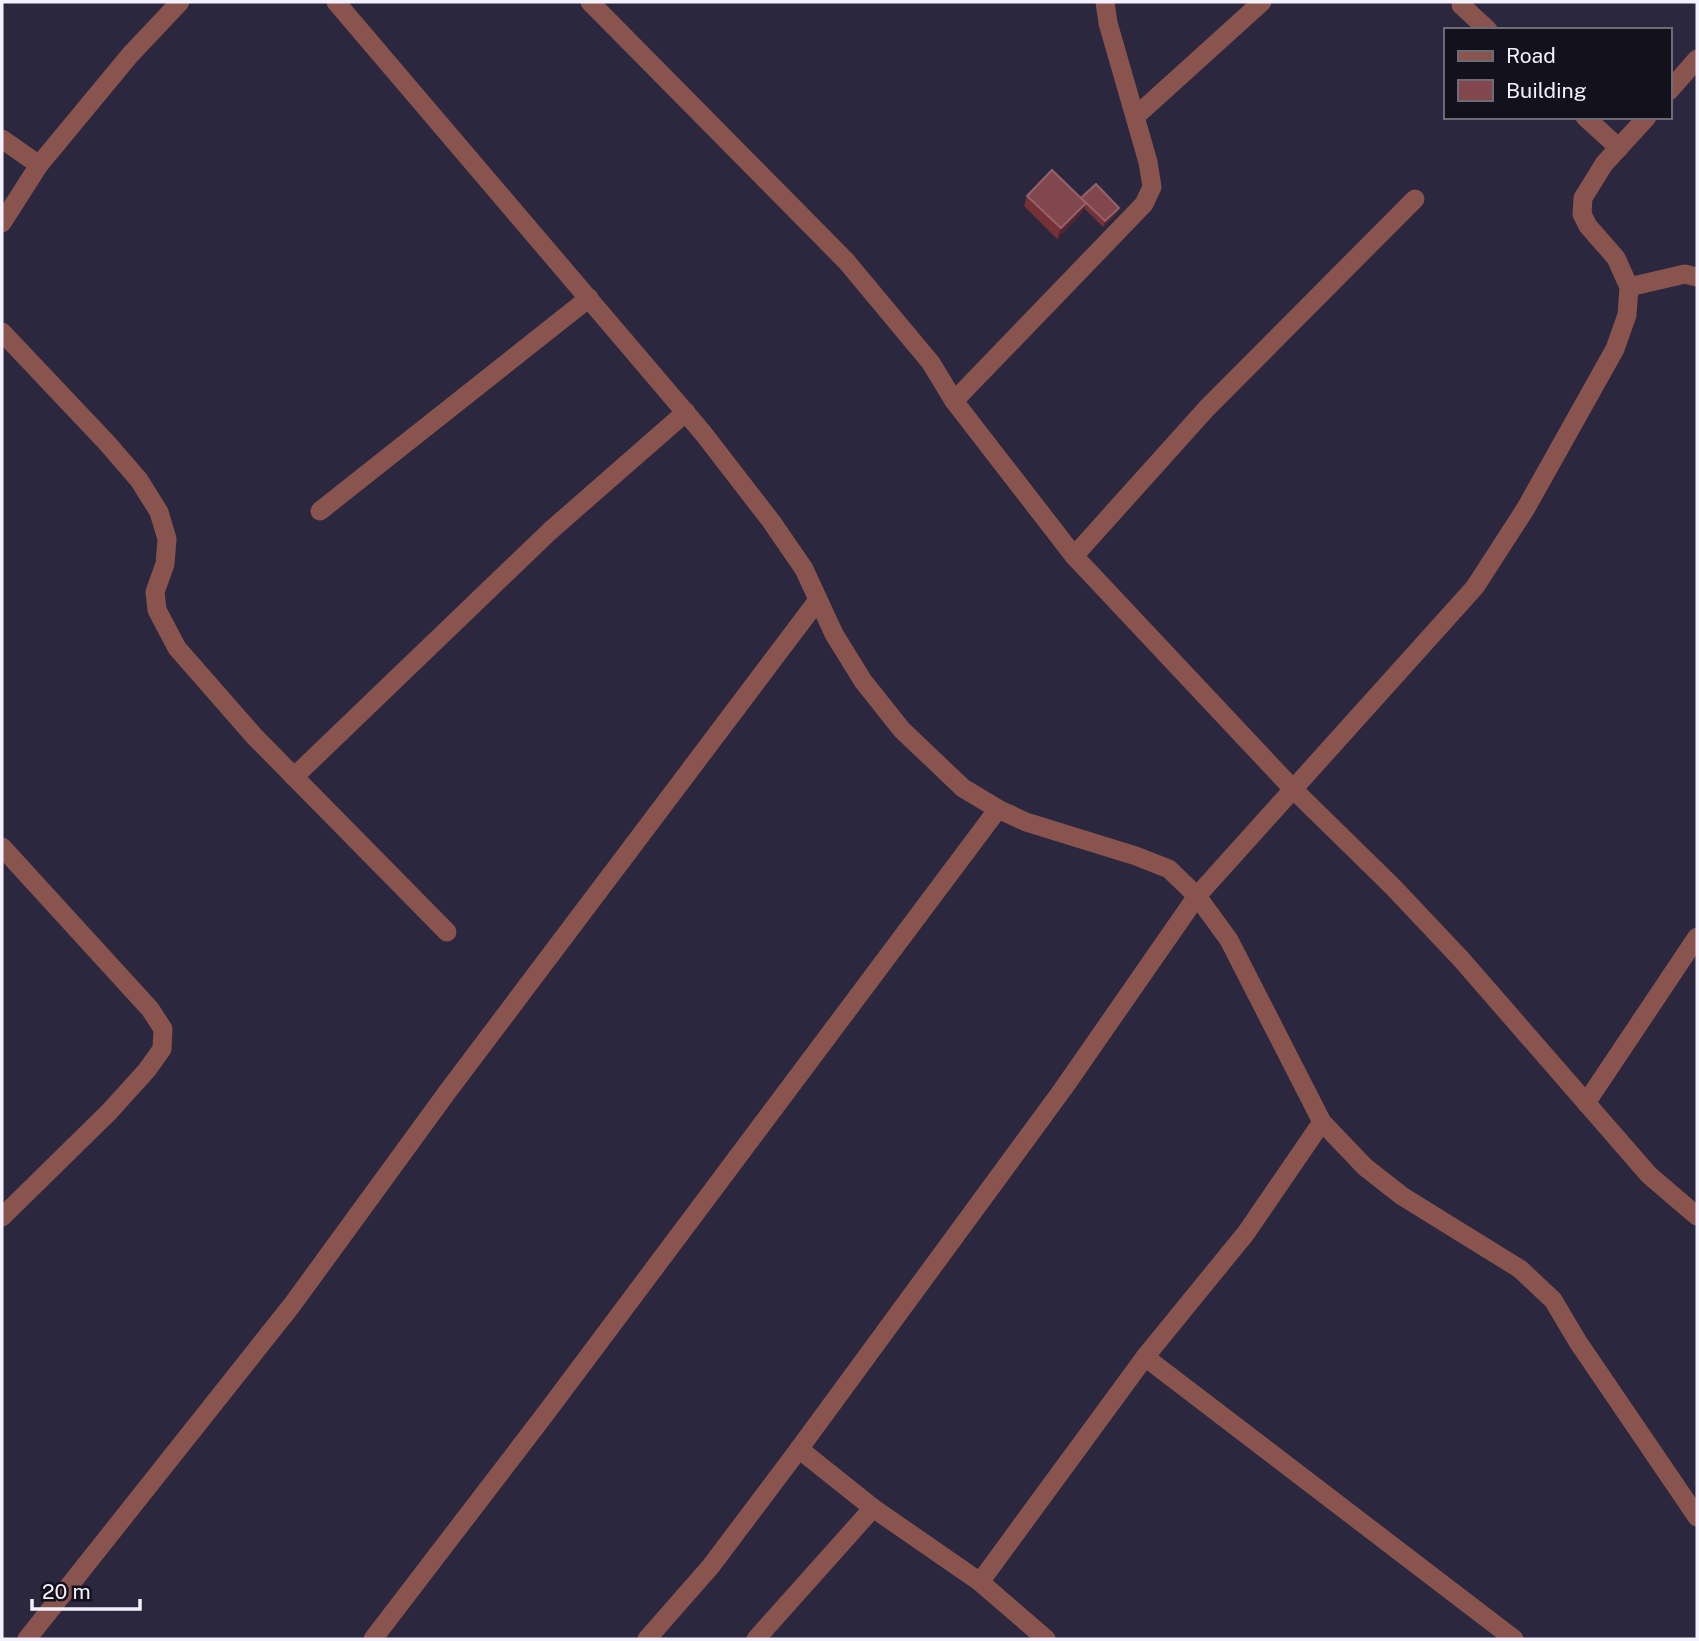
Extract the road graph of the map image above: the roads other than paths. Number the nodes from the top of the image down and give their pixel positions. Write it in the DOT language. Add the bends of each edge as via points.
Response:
graph roads {
  1 [pos="180,2"];
  2 [pos="336,2"];
  3 [pos="590,2"];
  4 [pos="1105,2"];
  5 [pos="1262,2"];
  6 [pos="1461,5"];
  7 [pos="1486,28"];
  8 [pos="1697,59"];
  9 [pos="1671,89"];
  10 [pos="1136,116"];
  11 [pos="1587,119"];
  12 [pos="1645,119"];
  13 [pos="2,139"];
  14 [pos="1619,148"];
  15 [pos="39,165"];
  16 [pos="1415,199"];
  17 [pos="2,223"];
  18 [pos="1697,277"];
  19 [pos="1629,287"];
  20 [pos="589,298"];
  21 [pos="2,332"];
  22 [pos="954,401"];
  23 [pos="686,412"];
  24 [pos="320,512"];
  25 [pos="1074,556"];
  26 [pos="818,600"];
  27 [pos="294,777"];
  28 [pos="1293,789"];
  29 [pos="998,809"];
  30 [pos="2,847"];
  31 [pos="1197,896"];
  32 [pos="447,932"];
  33 [pos="1697,937"];
  34 [pos="1587,1103"];
  35 [pos="1322,1122"];
  36 [pos="1697,1216"];
  37 [pos="2,1217"];
  38 [pos="1145,1357"];
  39 [pos="799,1448"];
  40 [pos="873,1508"];
  41 [pos="1697,1517"];
  42 [pos="980,1582"];
  43 [pos="27,1639"];
  44 [pos="373,1639"];
  45 [pos="647,1639"];
  46 [pos="756,1639"];
  47 [pos="1046,1639"];
  48 [pos="1514,1639"];
  1 -- 15 [label="street"];
  2 -- 20 [label="street"];
  3 -- 22 [label="street" via="846,261 931,363"];
  4 -- 10 [label="street"];
  5 -- 10 [label="street"];
  6 -- 7 [label="street"];
  8 -- 9 [label="street"];
  10 -- 22 [label="street" via="1152,187 1144,204"];
  11 -- 14 [label="street"];
  12 -- 14 [label="street"];
  13 -- 15 [label="street"];
  14 -- 19 [label="street" via="1583,198 1582,214 1616,258"];
  15 -- 17 [label="street"];
  16 -- 25 [label="street" via="1207,408"];
  18 -- 19 [label="street" via="1685,274"];
  19 -- 28 [label="street" via="1627,316 1615,349 1526,508 1475,587"];
  20 -- 23 [label="street"];
  20 -- 24 [label="street"];
  21 -- 27 [label="street" via="139,480 159,512 167,539 165,564 155,592 162,620 177,648"];
  22 -- 25 [label="street"];
  23 -- 26 [label="street" via="771,521 804,569"];
  23 -- 27 [label="street" via="550,531"];
  25 -- 28 [label="street"];
  26 -- 29 [label="street" via="863,681 902,730 963,788"];
  26 -- 43 [label="street" via="292,1305"];
  27 -- 32 [label="street"];
  28 -- 31 [label="street"];
  28 -- 34 [label="street" via="1453,950"];
  29 -- 31 [label="street" via="1169,869"];
  29 -- 44 [label="street"];
  30 -- 37 [label="street" via="150,1009 163,1029 162,1049 147,1070"];
  31 -- 35 [label="street" via="1229,940"];
  31 -- 39 [label="street" via="1063,1089"];
  33 -- 34 [label="street"];
  34 -- 36 [label="street" via="1648,1175"];
  35 -- 38 [label="street" via="1246,1233"];
  35 -- 41 [label="street" via="1365,1167 1402,1196 1520,1269 1553,1300"];
  38 -- 42 [label="street"];
  38 -- 48 [label="street"];
  39 -- 40 [label="street"];
  39 -- 45 [label="street" via="711,1566"];
  40 -- 42 [label="street"];
  40 -- 46 [label="street"];
  42 -- 47 [label="street"];
}
